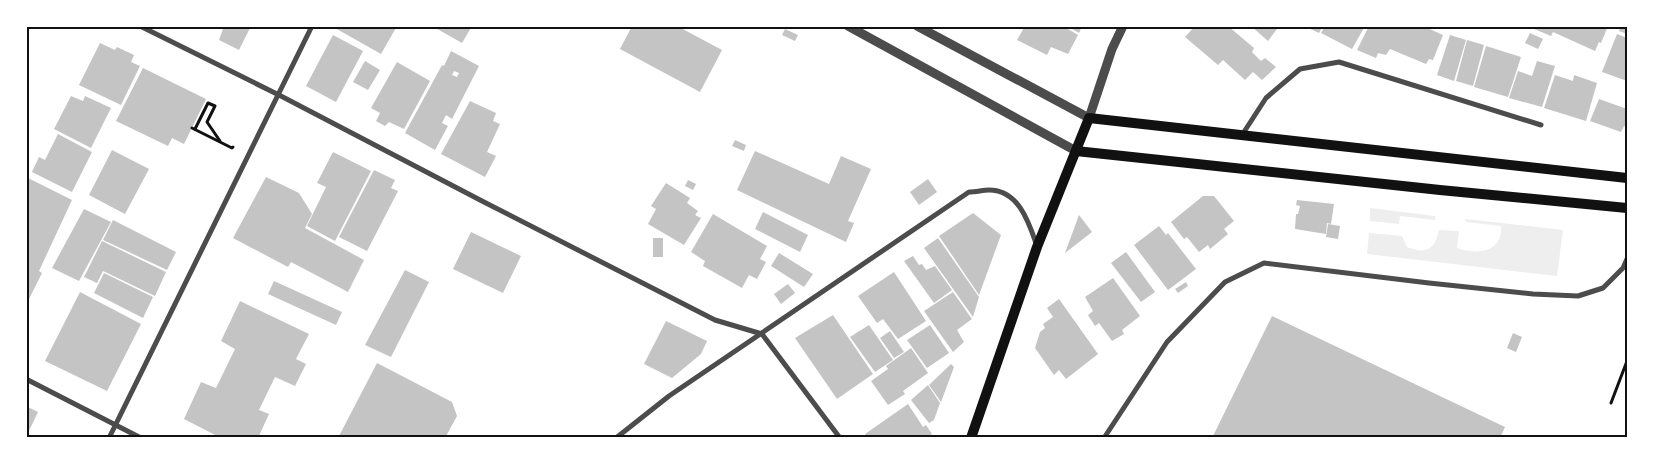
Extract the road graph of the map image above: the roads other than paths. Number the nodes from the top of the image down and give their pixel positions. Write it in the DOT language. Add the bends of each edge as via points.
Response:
graph roads {
  1 [pos="140,26"];
  2 [pos="312,26"];
  3 [pos="848,26"];
  4 [pos="917,26"];
  5 [pos="1124,26"];
  6 [pos="279,95"];
  7 [pos="1089,118"];
  8 [pos="1541,125"];
  9 [pos="1241,135"];
  10 [pos="1076,151"];
  11 [pos="1627,178"];
  12 [pos="1627,208"];
  13 [pos="1037,247"];
  14 [pos="1627,259"];
  15 [pos="762,334"];
  16 [pos="26,380"];
  17 [pos="116,424"];
  18 [pos="109,438"];
  19 [pos="141,438"];
  20 [pos="616,438"];
  21 [pos="840,438"];
  22 [pos="971,438"];
  23 [pos="1104,438"];
  1 -- 6 [label="street"];
  2 -- 6 [label="street"];
  3 -- 10 [label="street"];
  4 -- 7 [label="street"];
  5 -- 7 [label="street" via="1112,49"];
  6 -- 15 [label="street" via="715,320"];
  6 -- 17 [label="street"];
  7 -- 9 [label="main road"];
  7 -- 10 [label="main road"];
  8 -- 9 [label="street" via="1339,62 1300,68 1266,98"];
  9 -- 11 [label="main road"];
  10 -- 12 [label="main road"];
  10 -- 13 [label="main road"];
  13 -- 15 [label="street" via="1024,211 1013,199 1005,193 990,190 969,192"];
  13 -- 22 [label="main road"];
  14 -- 23 [label="street" via="1603,288 1578,296 1429,284 1264,263 1225,282 1166,342"];
  15 -- 20 [label="street" via="669,396"];
  15 -- 21 [label="street"];
  16 -- 17 [label="street"];
  17 -- 18 [label="street"];
  17 -- 19 [label="street"];
}
